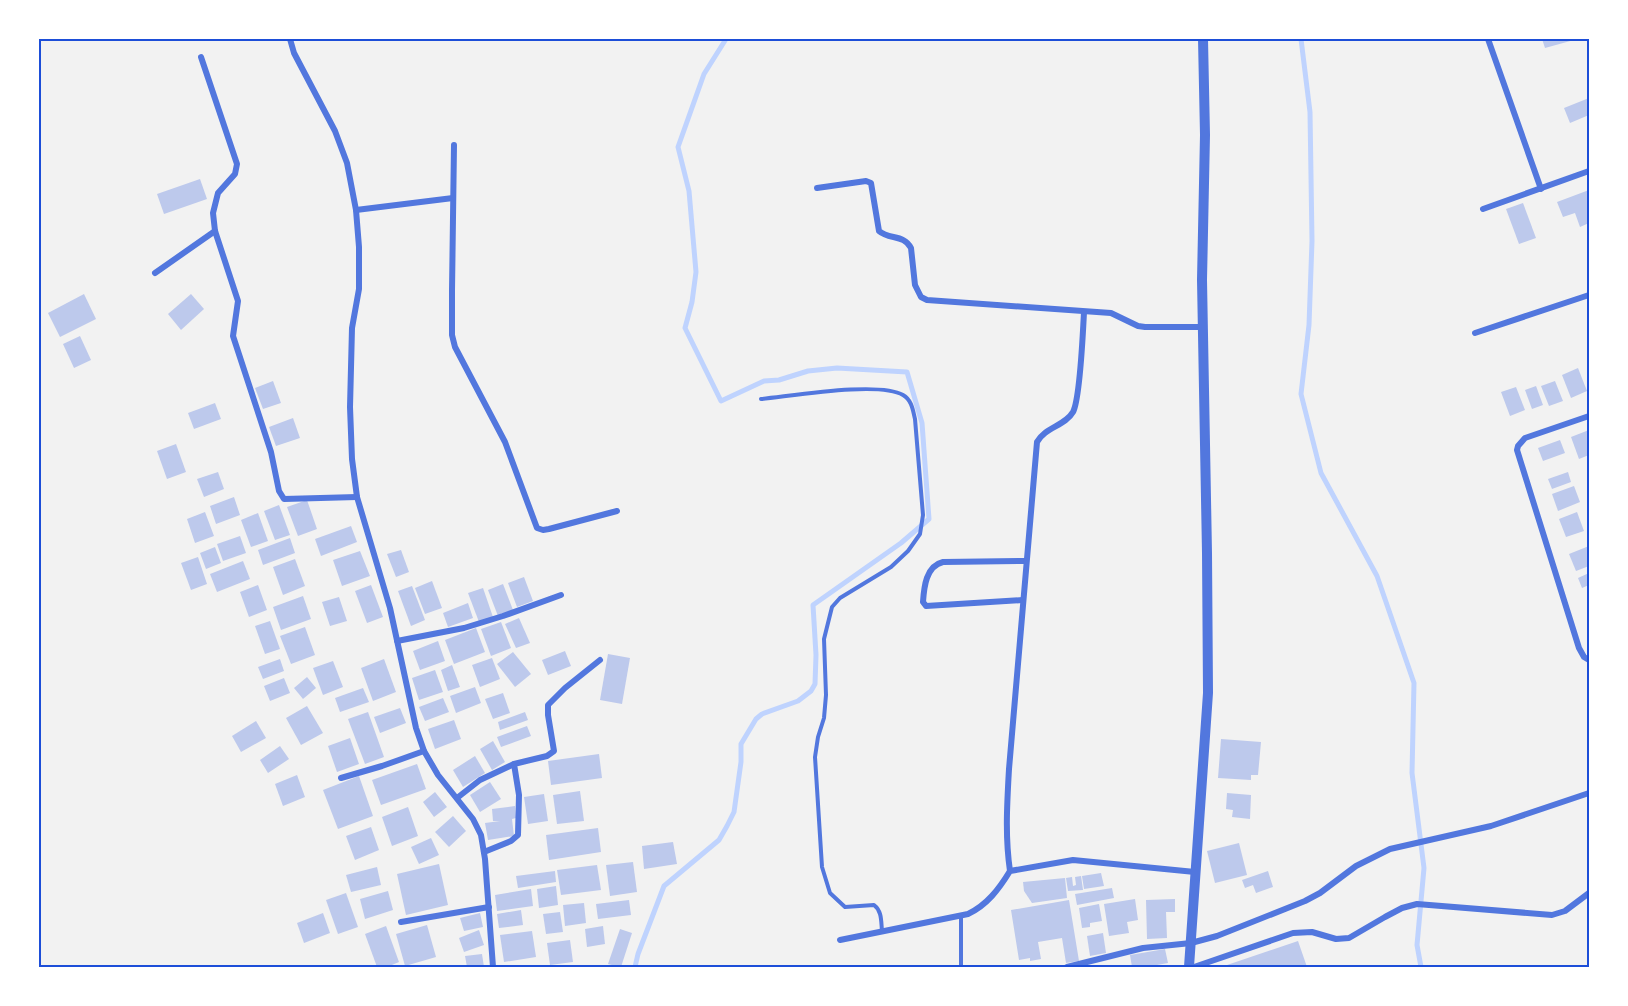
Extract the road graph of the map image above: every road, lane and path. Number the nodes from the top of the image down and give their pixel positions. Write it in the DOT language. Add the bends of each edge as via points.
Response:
graph roads {
  1 [pos="290,39"];
  2 [pos="1203,39"];
  3 [pos="1488,39"];
  4 [pos="201,57"];
  5 [pos="454,145"];
  6 [pos="1589,171"];
  7 [pos="817,188"];
  8 [pos="1541,189"];
  9 [pos="453,198"];
  10 [pos="1483,209"];
  11 [pos="356,210"];
  12 [pos="215,231"];
  13 [pos="155,273"];
  14 [pos="1589,295"];
  15 [pos="1084,312"];
  16 [pos="1202,327"];
  17 [pos="1475,333"];
  18 [pos="761,399"];
  19 [pos="1589,416"];
  20 [pos="357,497"];
  21 [pos="617,511"];
  22 [pos="1026,561"];
  23 [pos="561,595"];
  24 [pos="1023,600"];
  25 [pos="397,641"];
  26 [pos="600,660"];
  27 [pos="1589,660"];
  28 [pos="424,751"];
  29 [pos="514,764"];
  30 [pos="340,777"];
  31 [pos="1589,793"];
  32 [pos="457,798"];
  33 [pos="484,852"];
  34 [pos="1010,871"];
  35 [pos="1194,872"];
  36 [pos="1589,893"];
  37 [pos="489,907"];
  38 [pos="961,917"];
  39 [pos="401,922"];
  40 [pos="882,931"];
  41 [pos="840,940"];
  42 [pos="1191,943"];
  43 [pos="493,967"];
  44 [pos="961,967"];
  45 [pos="1067,967"];
  46 [pos="1189,967"];
  47 [pos="1194,967"];
  1 -- 11 [label="street" via="335,131 347,163"];
  2 -- 16 [label="street"];
  3 -- 8 [label="street"];
  4 -- 12 [label="street" via="237,164 235,174 213,204"];
  5 -- 9 [label="street"];
  6 -- 8 [label="street"];
  7 -- 15 [label="street" via="871,183 879,231 908,243 915,285 921,297"];
  8 -- 10 [label="street"];
  9 -- 11 [label="street"];
  9 -- 21 [label="street" via="452,335 505,442 535,526 543,530"];
  11 -- 20 [label="street" via="359,289 352,328 350,417"];
  12 -- 13 [label="street"];
  12 -- 20 [label="street" via="238,301 233,336 272,452 281,496"];
  14 -- 17 [label="street"];
  15 -- 16 [label="street" via="1111,313 1138,326"];
  15 -- 22 [label="street" via="1074,411 1037,442"];
  16 -- 35 [label="street" via="1208,693"];
  18 -- 40 [label="lane" via="871,388 906,396 912,405 922,515 920,534 891,567 832,607 824,639 826,694 815,757 822,867 830,893 845,907 874,905 881,917"];
  19 -- 27 [label="street" via="1526,438 1517,450 1579,648"];
  20 -- 25 [label="street"];
  22 -- 24 [label="street"];
  22 -- 24 [label="street" via="936,564 931,568 923,602 926,606"];
  23 -- 25 [label="street" via="465,628"];
  24 -- 34 [label="street" via="1006,816"];
  25 -- 28 [label="street"];
  26 -- 29 [label="street" via="548,705 552,754"];
  28 -- 30 [label="street"];
  28 -- 32 [label="street"];
  29 -- 32 [label="street" via="480,780"];
  29 -- 33 [label="street" via="519,832 513,840"];
  31 -- 42 [label="street" via="1491,826 1390,849 1356,866 1305,901"];
  32 -- 33 [label="street" via="478,827"];
  33 -- 37 [label="street"];
  34 -- 35 [label="street" via="1073,860"];
  34 -- 38 [label="street" via="985,904"];
  35 -- 42 [label="street"];
  36 -- 47 [label="street" via="1565,911 1552,915 1417,904 1402,908 1349,938 1293,933"];
  37 -- 39 [label="street"];
  37 -- 43 [label="street"];
  38 -- 40 [label="street"];
  38 -- 44 [label="lane"];
  40 -- 41 [label="street"];
  42 -- 45 [label="street" via="1143,948"];
  42 -- 46 [label="street"];
}
